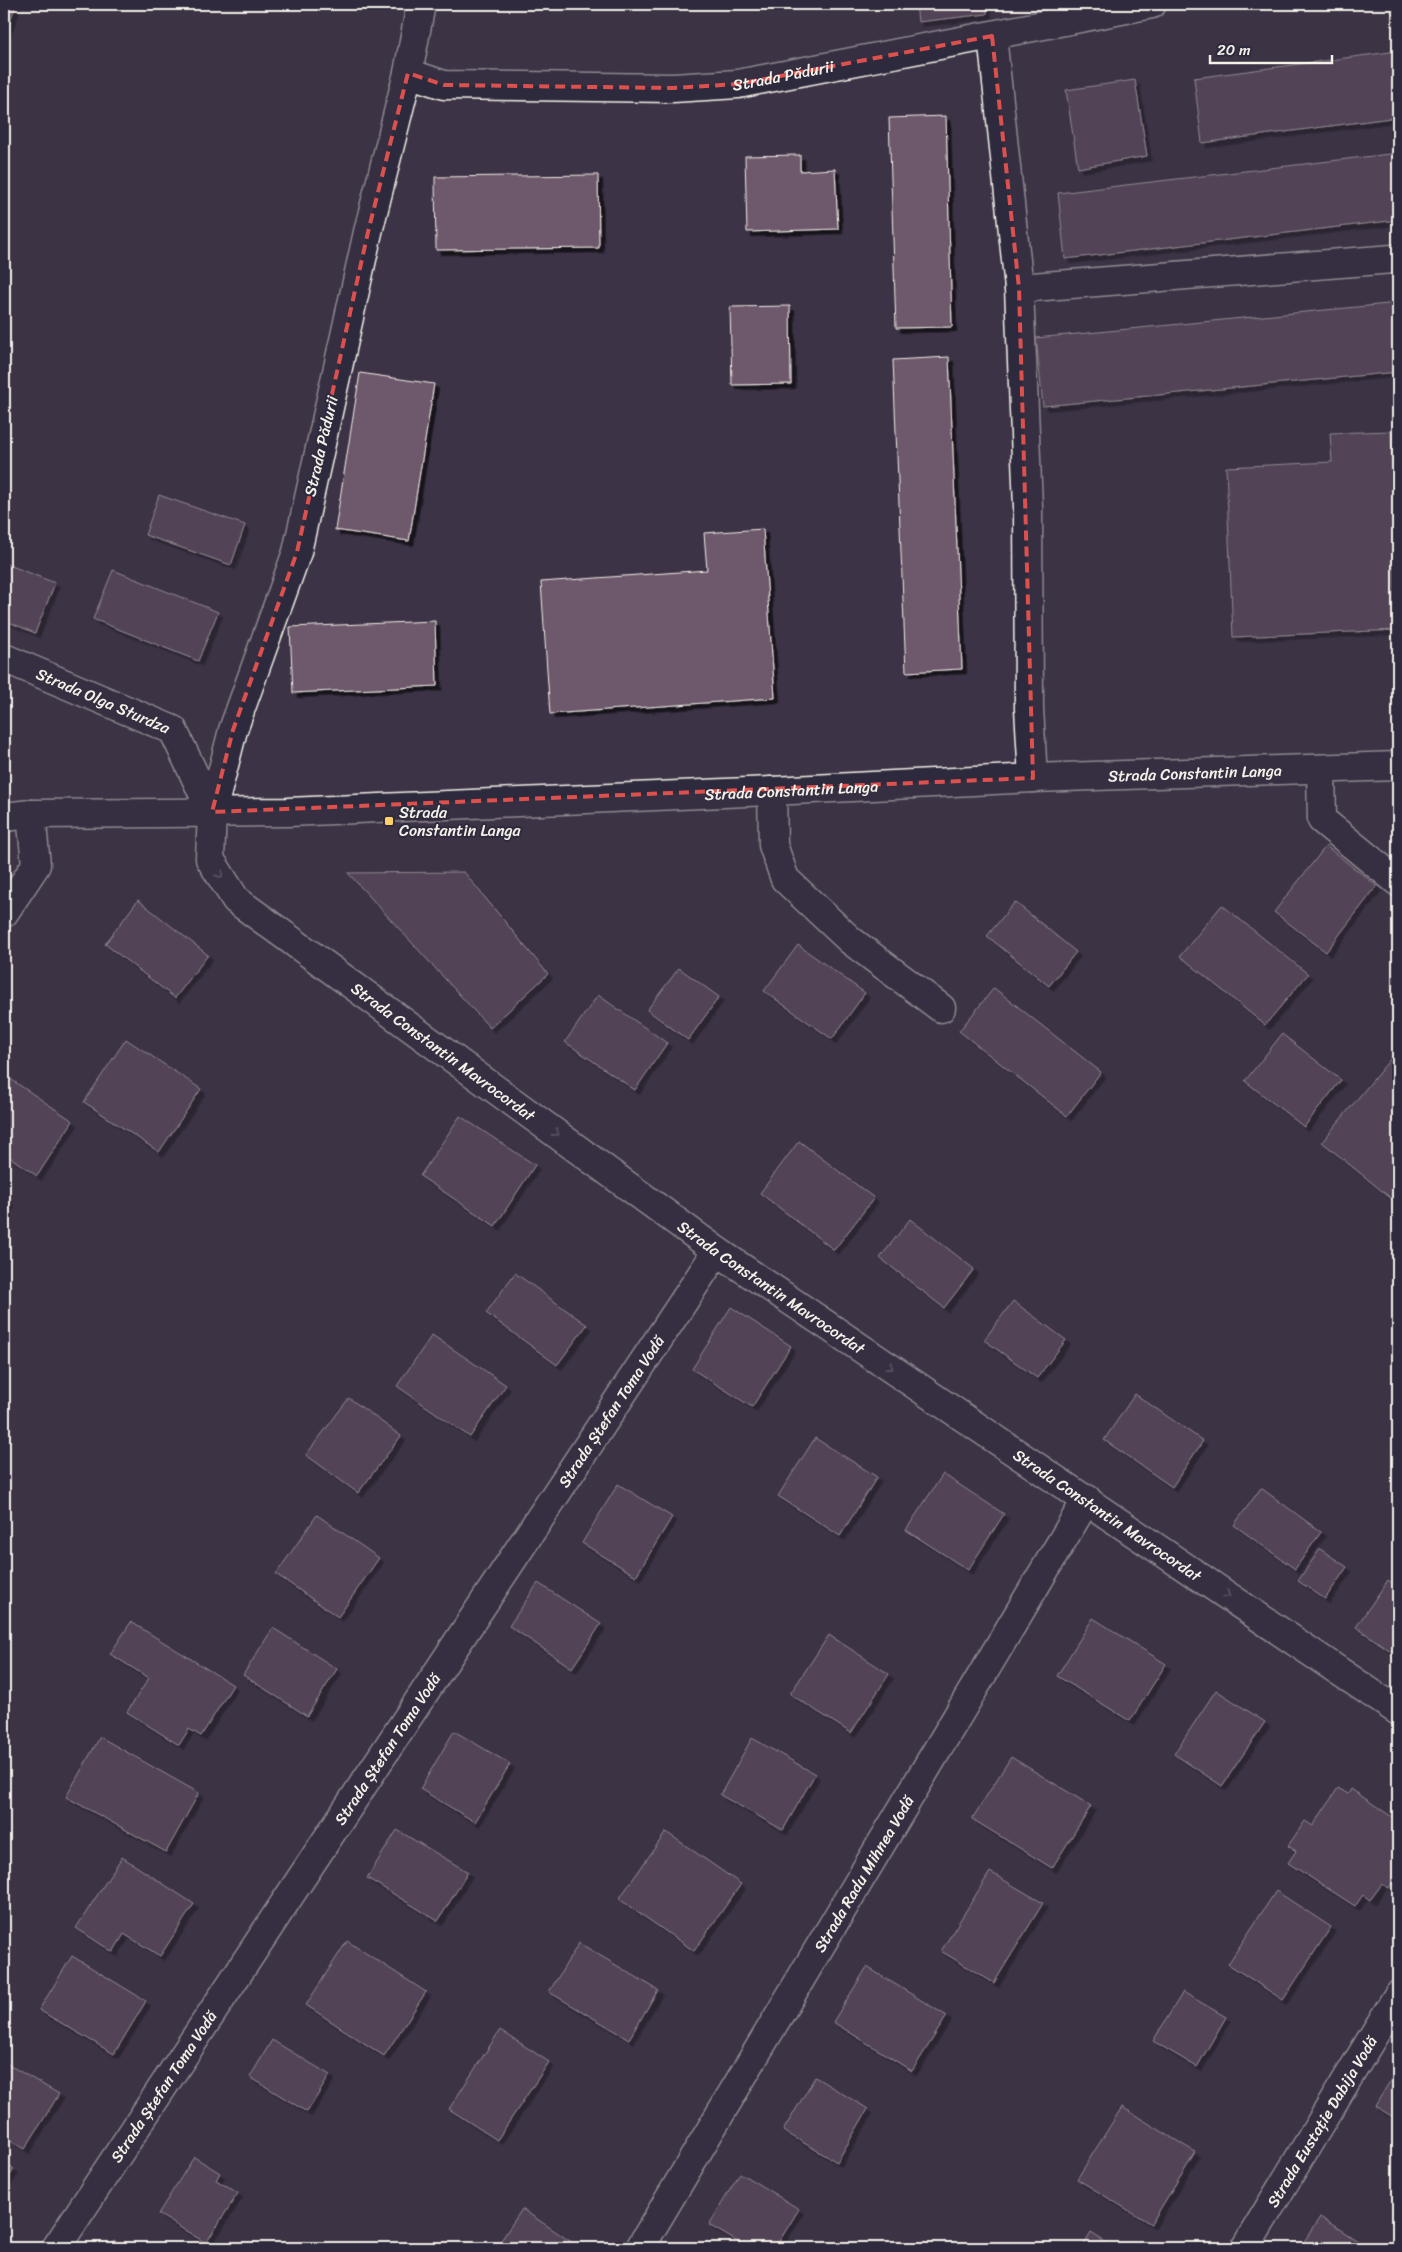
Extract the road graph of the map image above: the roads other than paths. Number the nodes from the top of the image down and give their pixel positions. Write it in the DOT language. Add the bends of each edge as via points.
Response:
graph roads {
  1 [pos="421,4"];
  2 [pos="1152,4"];
  3 [pos="1036,15"];
  4 [pos="992,36"];
  5 [pos="408,73"];
  6 [pos="1393,259"];
  7 [pos="1019,288"];
  8 [pos="4,658"];
  9 [pos="1398,766"];
  10 [pos="1321,768"];
  11 [pos="1033,778"];
  12 [pos="772,791"];
  13 [pos="212,812"];
  14 [pos="31,814"];
  15 [pos="4,817"];
  16 [pos="1398,882"];
  17 [pos="4,913"];
  18 [pos="940,1008"];
  19 [pos="717,1251"];
  20 [pos="1087,1499"];
  21 [pos="1398,1711"];
  22 [pos="1398,1995"];
  23 [pos="56,2248"];
  24 [pos="640,2248"];
  25 [pos="1245,2248"];
  1 -- 5 [label="street, Strada Pădurii"];
  2 -- 3 [label="street, Strada Pădurii"];
  3 -- 4 [label="street, Strada Pădurii"];
  4 -- 5 [label="street, Strada Pădurii" via="738,84 673,88 444,85"];
  4 -- 7 [label="street"];
  5 -- 13 [label="street, Strada Pădurii" via="368,232 297,552 233,730"];
  6 -- 7 [label="street"];
  7 -- 11 [label="street" via="1028,507 1029,708"];
  8 -- 13 [label="street, Strada Olga Sturdza" via="173,730"];
  9 -- 10 [label="street, Strada Constantin Langa"];
  10 -- 11 [label="street, Strada Constantin Langa"];
  10 -- 16 [label="street" via="1322,820"];
  11 -- 12 [label="street, Strada Constantin Langa"];
  12 -- 13 [label="street, Strada Constantin Langa" via="288,812"];
  12 -- 18 [label="street" via="773,845 785,879 850,940"];
  13 -- 14 [label="street, Strada Constantin Langa"];
  13 -- 19 [label="street, Strada Constantin Mavrocordat, one-way" via="210,859 236,900"];
  14 -- 15 [label="street, Strada Constantin Langa"];
  14 -- 17 [label="street" via="36,865"];
  19 -- 20 [label="street, Strada Constantin Mavrocordat, one-way"];
  19 -- 23 [label="street, Strada Ștefan Toma Vodă"];
  20 -- 21 [label="street, Strada Constantin Mavrocordat, one-way"];
  20 -- 24 [label="street, Strada Radu Mihnea Vodă"];
  22 -- 25 [label="street, Strada Eustație Dabija Vodă"];
}
